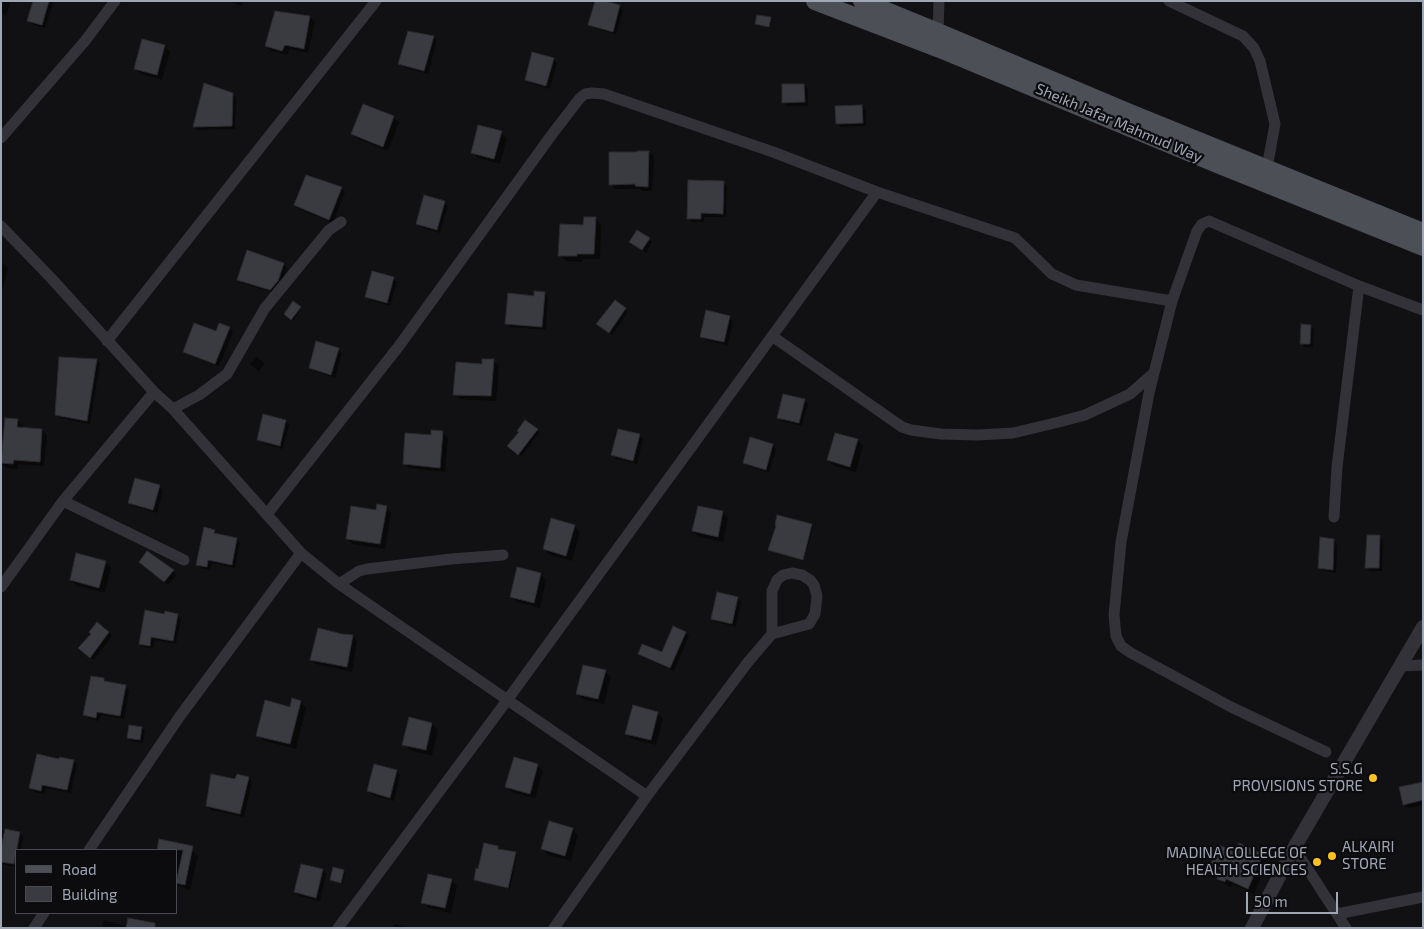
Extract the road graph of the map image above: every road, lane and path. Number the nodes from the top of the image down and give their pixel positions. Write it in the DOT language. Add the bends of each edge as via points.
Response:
graph roads {
  1 [pos="115,1"];
  2 [pos="376,1"];
  3 [pos="815,1"];
  4 [pos="862,1"];
  5 [pos="940,1"];
  6 [pos="1169,1"];
  7 [pos="938,32"];
  8 [pos="1,138"];
  9 [pos="1267,168"];
  10 [pos="877,192"];
  11 [pos="340,222"];
  12 [pos="1,226"];
  13 [pos="1423,232"];
  14 [pos="1423,247"];
  15 [pos="1359,286"];
  16 [pos="1172,301"];
  17 [pos="1423,310"];
  18 [pos="772,336"];
  19 [pos="107,341"];
  20 [pos="1154,373"];
  21 [pos="154,392"];
  22 [pos="173,409"];
  23 [pos="63,501"];
  24 [pos="267,514"];
  25 [pos="1334,517"];
  26 [pos="301,553"];
  27 [pos="503,555"];
  28 [pos="184,560"];
  29 [pos="339,584"];
  30 [pos="1,587"];
  31 [pos="1423,627"];
  32 [pos="772,634"];
  33 [pos="1423,665"];
  34 [pos="1400,666"];
  35 [pos="508,699"];
  36 [pos="1326,752"];
  37 [pos="647,796"];
  38 [pos="1294,848"];
  39 [pos="90,849"];
  40 [pos="1423,897"];
  41 [pos="43,914"];
  42 [pos="1337,914"];
  43 [pos="34,928"];
  44 [pos="338,928"];
  45 [pos="554,928"];
  46 [pos="1252,928"];
  47 [pos="1346,928"];
  1 -- 8 [label="street" via="85,41"];
  2 -- 19 [label="street"];
  3 -- 14 [label="main road, Sheikh Jafar Mahmud Way"];
  4 -- 7 [label="main road, Sheikh Jafar Mahmud Way"];
  5 -- 7 [label="street"];
  6 -- 9 [label="street" via="1243,36 1254,48 1275,124"];
  7 -- 9 [label="main road, Sheikh Jafar Mahmud Way"];
  9 -- 13 [label="main road, Sheikh Jafar Mahmud Way"];
  10 -- 16 [label="street" via="1015,238 1052,274 1076,285"];
  10 -- 18 [label="street"];
  10 -- 24 [label="street" via="773,152 604,94 585,94 553,133 399,346"];
  11 -- 22 [label="street" via="329,230 265,308 227,374"];
  12 -- 19 [label="street"];
  15 -- 16 [label="street" via="1210,221 1197,231"];
  15 -- 17 [label="street"];
  15 -- 25 [label="street" via="1336,467"];
  16 -- 20 [label="street"];
  18 -- 20 [label="street" via="902,427 941,434 1013,433 1085,415 1130,394"];
  18 -- 35 [label="street"];
  19 -- 21 [label="street"];
  20 -- 36 [label="street" via="1121,542 1114,615 1120,646 1231,707"];
  21 -- 22 [label="street"];
  21 -- 23 [label="street"];
  22 -- 24 [label="street"];
  23 -- 28 [label="street"];
  23 -- 30 [label="street"];
  24 -- 26 [label="street"];
  26 -- 29 [label="street"];
  26 -- 39 [label="street" via="180,716"];
  27 -- 29 [label="street" via="367,569"];
  29 -- 35 [label="street"];
  31 -- 34 [label="street"];
  32 -- 32 [label="street" via="809,624 815,614 817,596 814,585 802,575 792,573 777,580 772,591"];
  32 -- 37 [label="street"];
  33 -- 34 [label="street"];
  34 -- 38 [label="street"];
  35 -- 37 [label="street"];
  35 -- 44 [label="street"];
  37 -- 45 [label="street"];
  38 -- 42 [label="street"];
  38 -- 46 [label="street"];
  40 -- 42 [label="street"];
  41 -- 43 [label="street"];
  42 -- 47 [label="street"];
}
